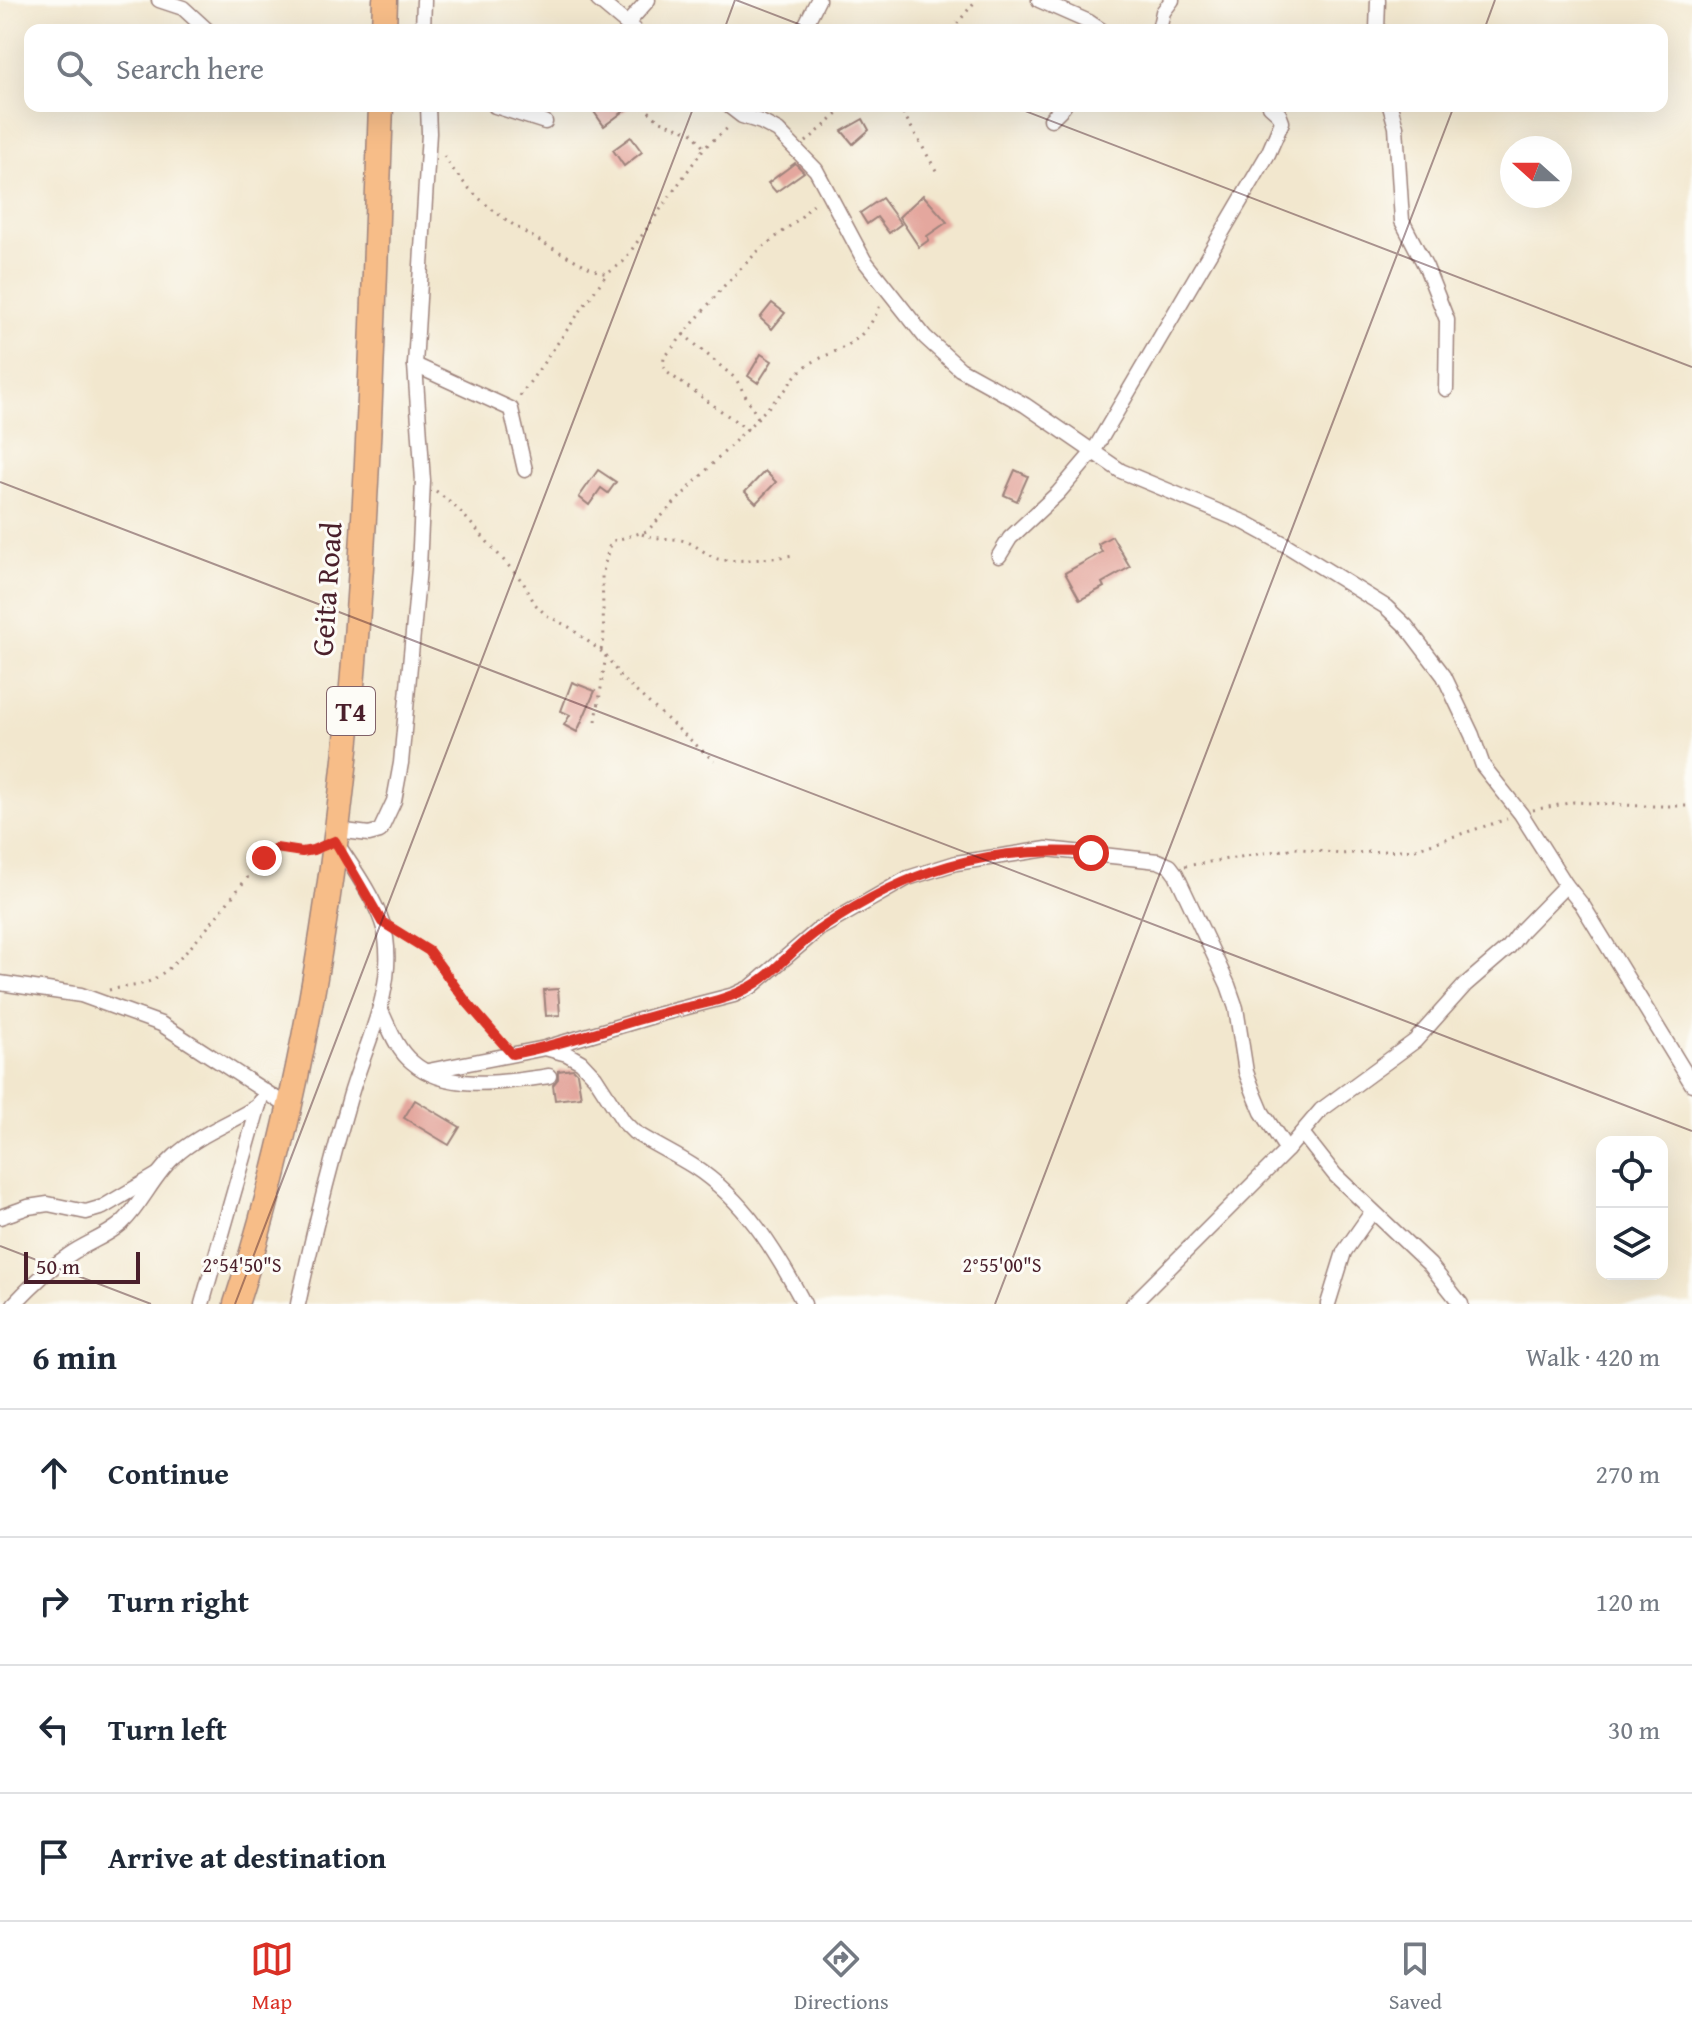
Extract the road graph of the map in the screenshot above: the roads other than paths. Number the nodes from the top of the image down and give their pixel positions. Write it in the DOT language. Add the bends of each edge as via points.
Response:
graph roads {
  1 [pos="159,0"];
  2 [pos="385,0"];
  3 [pos="424,0"];
  4 [pos="598,0"];
  5 [pos="648,0"];
  6 [pos="818,0"];
  7 [pos="1039,0"];
  8 [pos="1172,0"];
  9 [pos="1378,0"];
  10 [pos="200,24"];
  11 [pos="384,24"];
  12 [pos="423,24"];
  13 [pos="627,24"];
  14 [pos="633,24"];
  15 [pos="806,24"];
  16 [pos="1092,24"];
  17 [pos="1160,24"];
  18 [pos="1377,24"];
  19 [pos="381,112"];
  20 [pos="428,112"];
  21 [pos="514,112"];
  22 [pos="748,112"];
  23 [pos="1058,112"];
  24 [pos="1277,112"];
  25 [pos="1392,112"];
  26 [pos="1051,119"];
  27 [pos="545,122"];
  28 [pos="415,365"];
  29 [pos="1446,389"];
  30 [pos="1093,452"];
  31 [pos="525,470"];
  32 [pos="999,556"];
  33 [pos="336,835"];
  34 [pos="1566,885"];
  35 [pos="0,983"];
  36 [pos="380,1009"];
  37 [pos="545,1048"];
  38 [pos="428,1071"];
  39 [pos="549,1076"];
  40 [pos="1692,1084"];
  41 [pos="263,1089"];
  42 [pos="259,1105"];
  43 [pos="289,1107"];
  44 [pos="1302,1133"];
  45 [pos="1287,1150"];
  46 [pos="157,1175"];
  47 [pos="1372,1212"];
  48 [pos="0,1217"];
  49 [pos="14,1304"];
  50 [pos="202,1304"];
  51 [pos="236,1304"];
  52 [pos="298,1304"];
  53 [pos="804,1304"];
  54 [pos="1133,1304"];
  55 [pos="1328,1304"];
  56 [pos="1461,1304"];
  1 -- 10 [label="street" via="183,8"];
  2 -- 11 [label="highway"];
  3 -- 12 [label="street"];
  4 -- 13 [label="street"];
  5 -- 14 [label="street"];
  6 -- 15 [label="street"];
  7 -- 16 [label="street"];
  8 -- 17 [label="street"];
  9 -- 18 [label="street"];
  19 -- 33 [label="highway, Geita Road / T4" via="359,605"];
  20 -- 28 [label="street"];
  21 -- 27 [label="street"];
  22 -- 30 [label="street" via="778,131 816,170 864,260 925,337 960,369"];
  23 -- 26 [label="street"];
  24 -- 30 [label="street" via="1282,122 1251,188"];
  25 -- 29 [label="street" via="1402,221 1447,320"];
  28 -- 31 [label="street" via="511,409"];
  28 -- 33 [label="street" via="423,481 401,763 394,801 380,831"];
  30 -- 32 [label="street"];
  30 -- 34 [label="street" via="1121,471 1246,523 1386,607 1444,676 1483,766"];
  33 -- 36 [label="street" via="382,922 387,949"];
  33 -- 43 [label="highway, Geita Road / T4"];
  34 -- 40 [label="street"];
  34 -- 44 [label="street" via="1415,1041 1332,1101"];
  35 -- 41 [label="street" via="81,995 161,1024"];
  36 -- 38 [label="street" via="404,1054"];
  36 -- 52 [label="street" via="351,1092"];
  37 -- 38 [label="street"];
  37 -- 45 [label="street" via="734,995 751,987 819,929 870,898 908,878 956,863 1047,849 1158,861 1176,874 1228,985 1246,1072 1262,1112"];
  37 -- 53 [label="street" via="575,1057 634,1132 706,1176 748,1215 779,1256"];
  38 -- 39 [label="street" via="469,1082"];
  41 -- 42 [label="street"];
  41 -- 43 [label="street"];
  42 -- 46 [label="street" via="176,1154"];
  42 -- 50 [label="street"];
  43 -- 51 [label="highway, Geita Road / T4"];
  44 -- 45 [label="street"];
  44 -- 47 [label="street"];
  45 -- 54 [label="street"];
  46 -- 48 [label="street" via="86,1212 48,1204"];
  46 -- 49 [label="street" via="122,1222 70,1254"];
  47 -- 55 [label="street" via="1344,1252"];
  47 -- 56 [label="street" via="1430,1265"];
}
